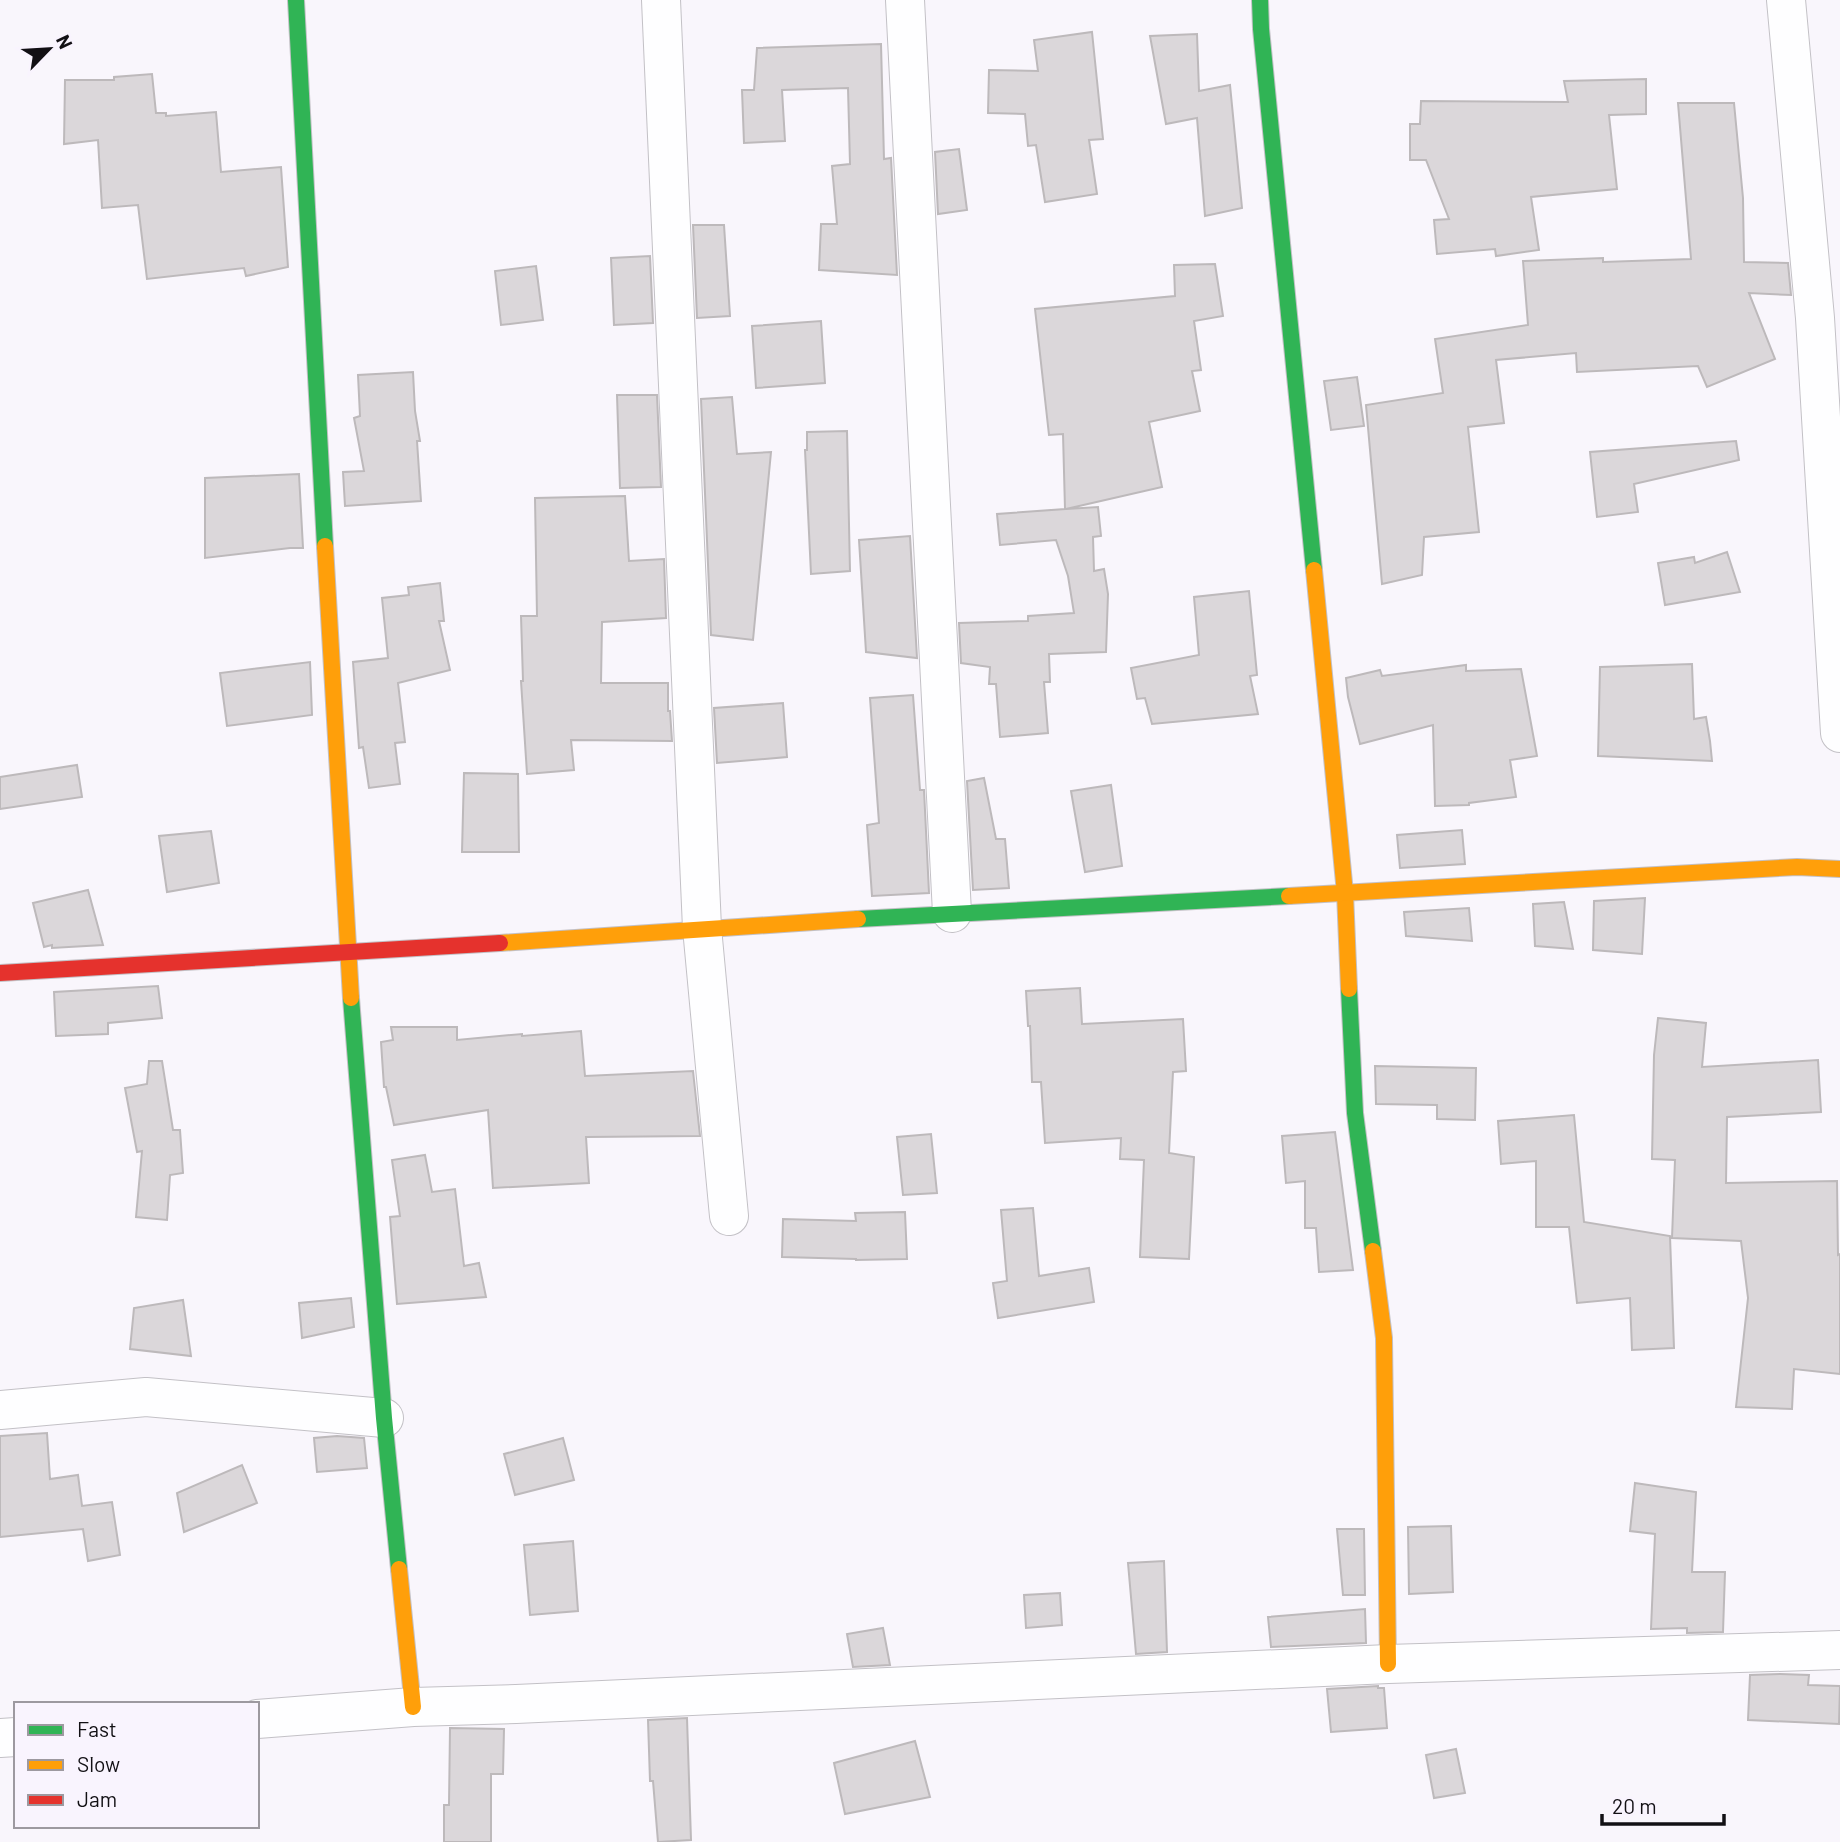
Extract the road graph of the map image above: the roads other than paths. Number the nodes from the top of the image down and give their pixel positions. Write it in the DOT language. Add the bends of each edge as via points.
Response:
graph roads {
  1 [pos="296,0"];
  2 [pos="661,0"];
  3 [pos="905,0"];
  4 [pos="1260,0"];
  5 [pos="1786,0"];
  6 [pos="1840,733"];
  7 [pos="1840,869"];
  8 [pos="1345,893"];
  9 [pos="952,913"];
  10 [pos="702,929"];
  11 [pos="347,953"];
  12 [pos="0,973"];
  13 [pos="729,1216"];
  14 [pos="0,1410"];
  15 [pos="384,1418"];
  16 [pos="1840,1650"];
  17 [pos="1388,1664"];
  18 [pos="413,1707"];
  19 [pos="259,1719"];
  1 -- 11 [label="street"];
  2 -- 10 [label="street"];
  3 -- 9 [label="street"];
  4 -- 8 [label="street"];
  5 -- 6 [label="street" via="1815,318"];
  7 -- 8 [label="street" via="1797,867"];
  8 -- 9 [label="street"];
  8 -- 17 [label="street" via="1355,1112 1384,1338"];
  9 -- 10 [label="street"];
  10 -- 11 [label="street"];
  10 -- 13 [label="street"];
  11 -- 12 [label="street"];
  11 -- 15 [label="street"];
  14 -- 15 [label="street" via="146,1397"];
  15 -- 18 [label="street"];
  16 -- 17 [label="street"];
  17 -- 18 [label="street"];
  18 -- 19 [label="street"];
}
